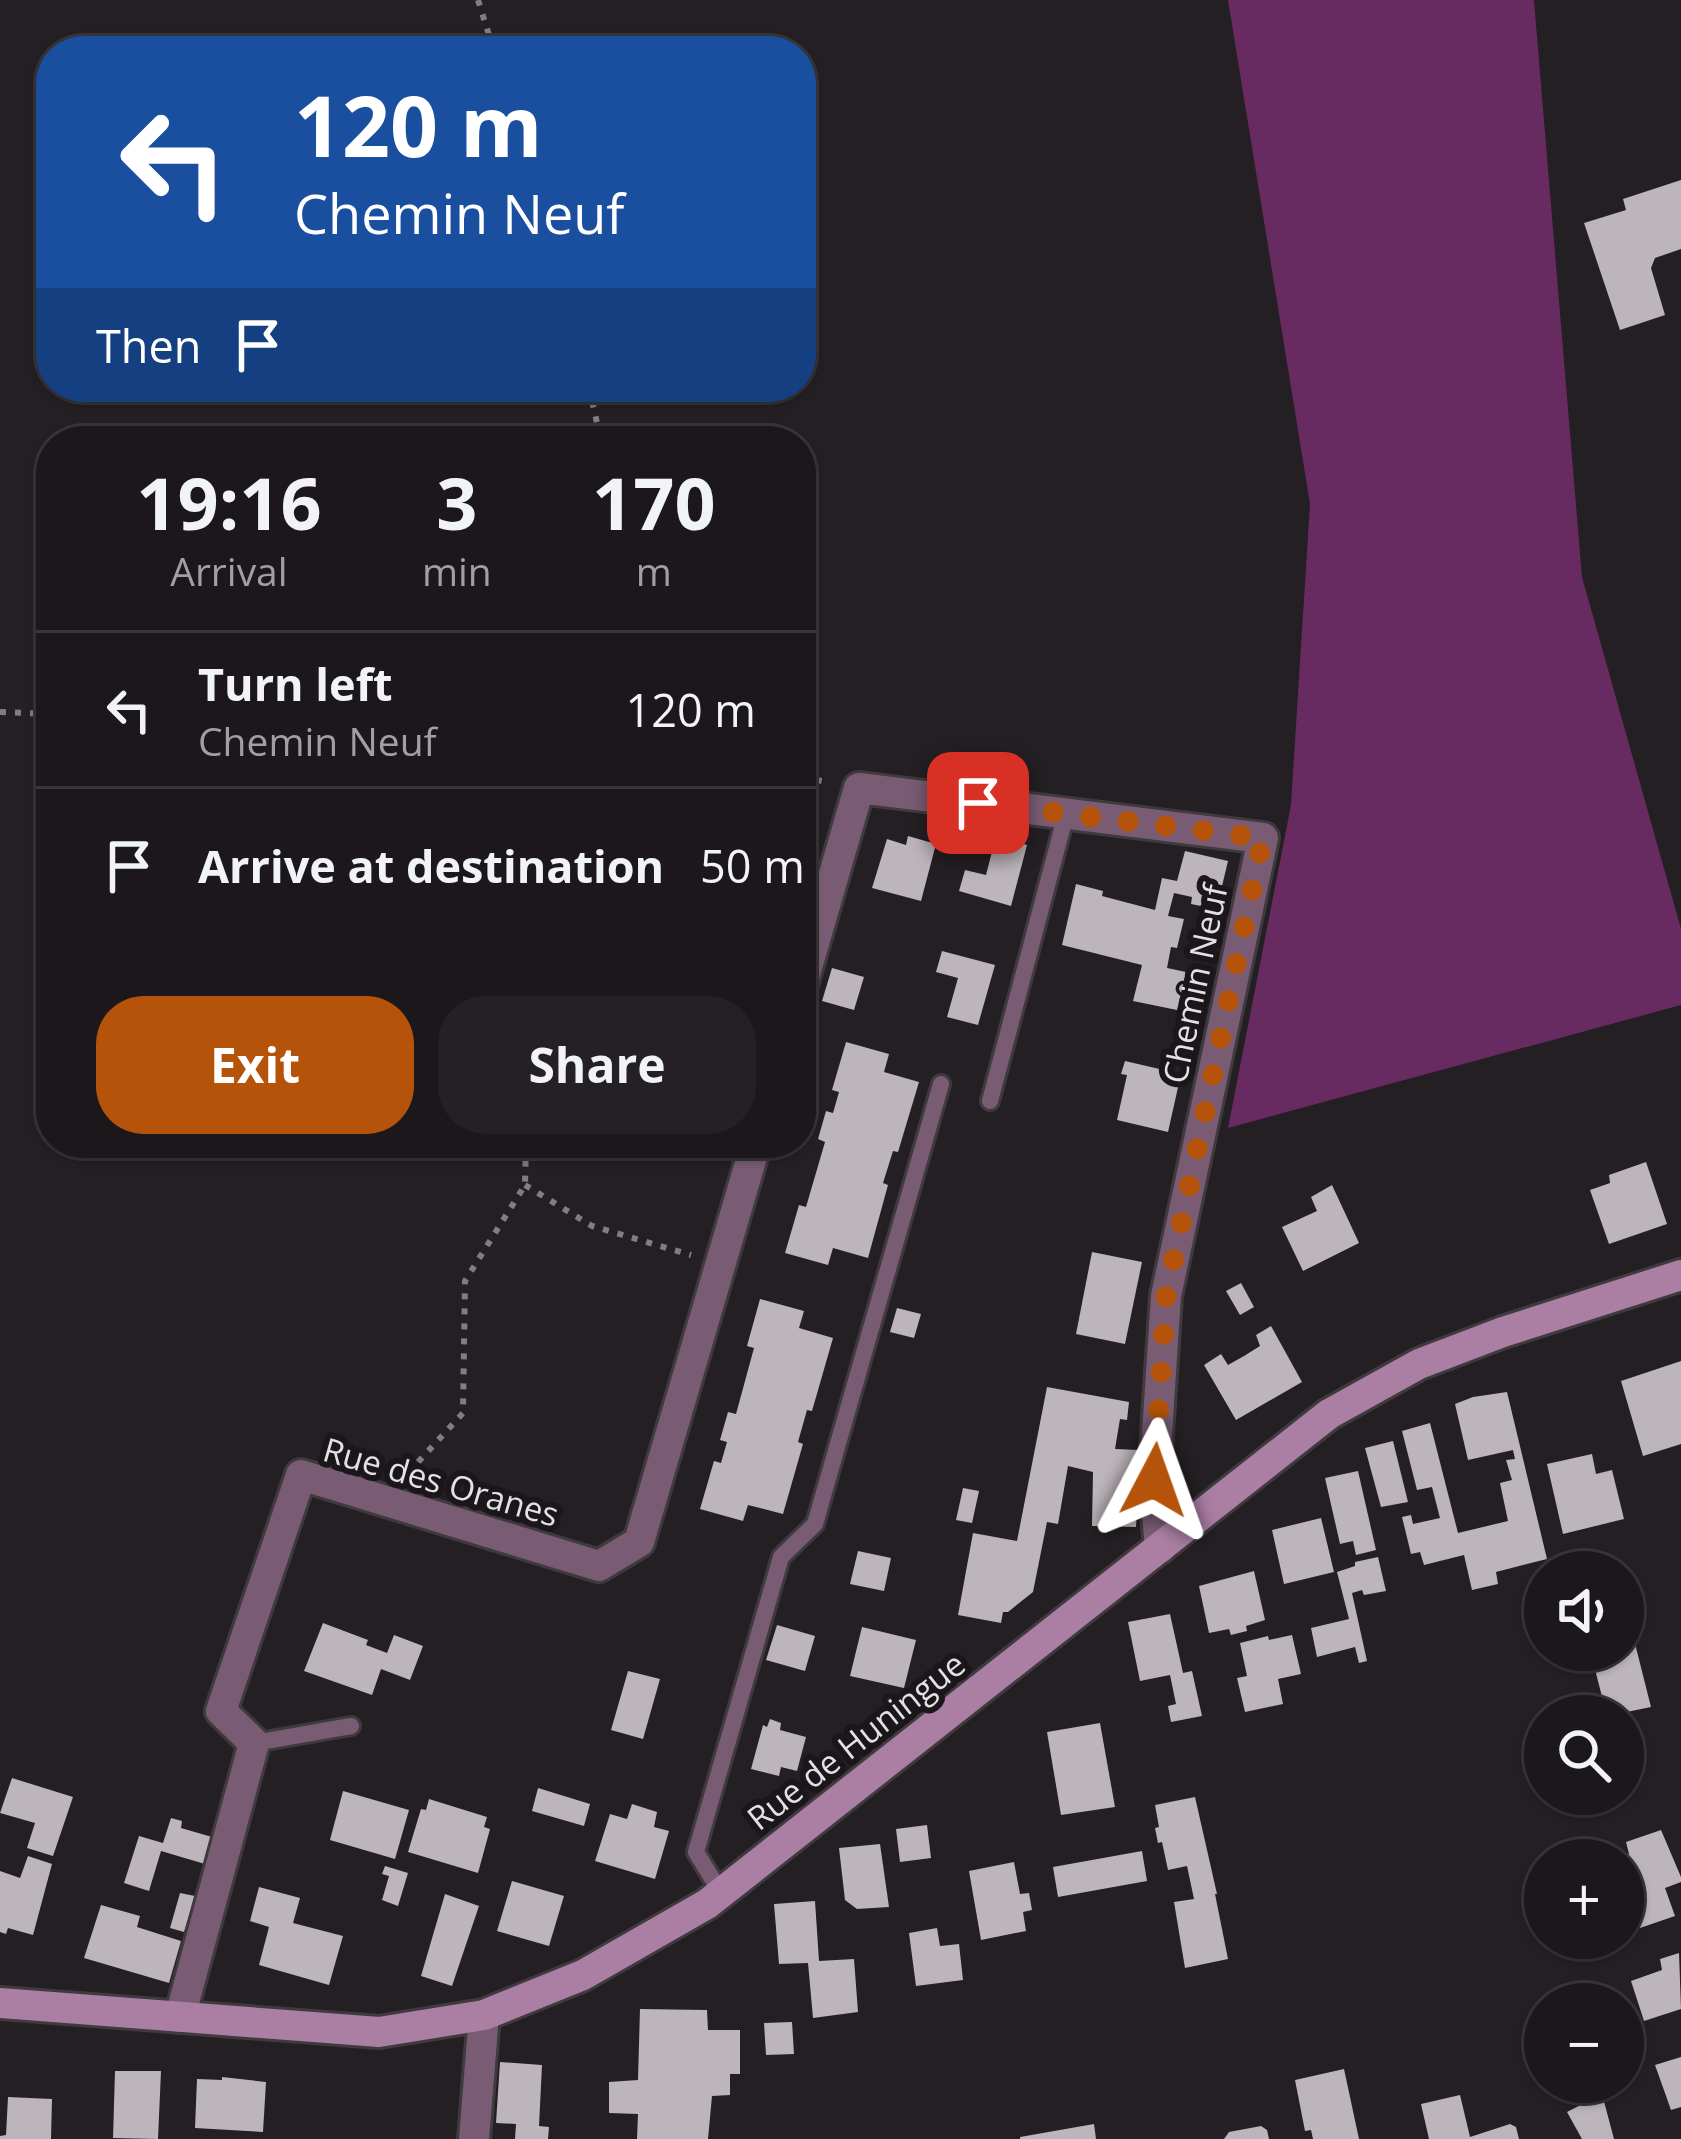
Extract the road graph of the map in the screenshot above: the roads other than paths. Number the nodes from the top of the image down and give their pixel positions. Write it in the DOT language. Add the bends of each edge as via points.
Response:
graph roads {
  1 [pos="1066,814"];
  2 [pos="816,936"];
  3 [pos="941,1084"];
  4 [pos="990,1101"];
  5 [pos="752,1158"];
  6 [pos="1681,1275"];
  7 [pos="1160,1548"];
  8 [pos="351,1726"];
  9 [pos="254,1743"];
  10 [pos="721,1893"];
  11 [pos="0,2003"];
  12 [pos="484,2015"];
  13 [pos="179,2017"];
  14 [pos="474,2139"];
  1 -- 2 [label="street, Chemin Neuf" via="859,788"];
  1 -- 4 [label="lane"];
  1 -- 7 [label="street, Chemin Neuf" via="1263,838 1166,1296 1154,1480"];
  3 -- 10 [label="lane" via="814,1524 781,1556 696,1852"];
  5 -- 9 [label="street, Rue des Oranes" via="639,1542 598,1566 301,1475 221,1711"];
  6 -- 7 [label="main road, Rue de Huningue" via="1420,1364 1329,1414"];
  7 -- 10 [label="main road, Rue de Huningue"];
  8 -- 9 [label="lane"];
  9 -- 13 [label="street"];
  10 -- 12 [label="main road, Rue de Huningue" via="583,1975"];
  11 -- 13 [label="main road, Rue de Huningue"];
  12 -- 13 [label="main road, Rue de Huningue" via="379,2032"];
  12 -- 14 [label="street"];
}
